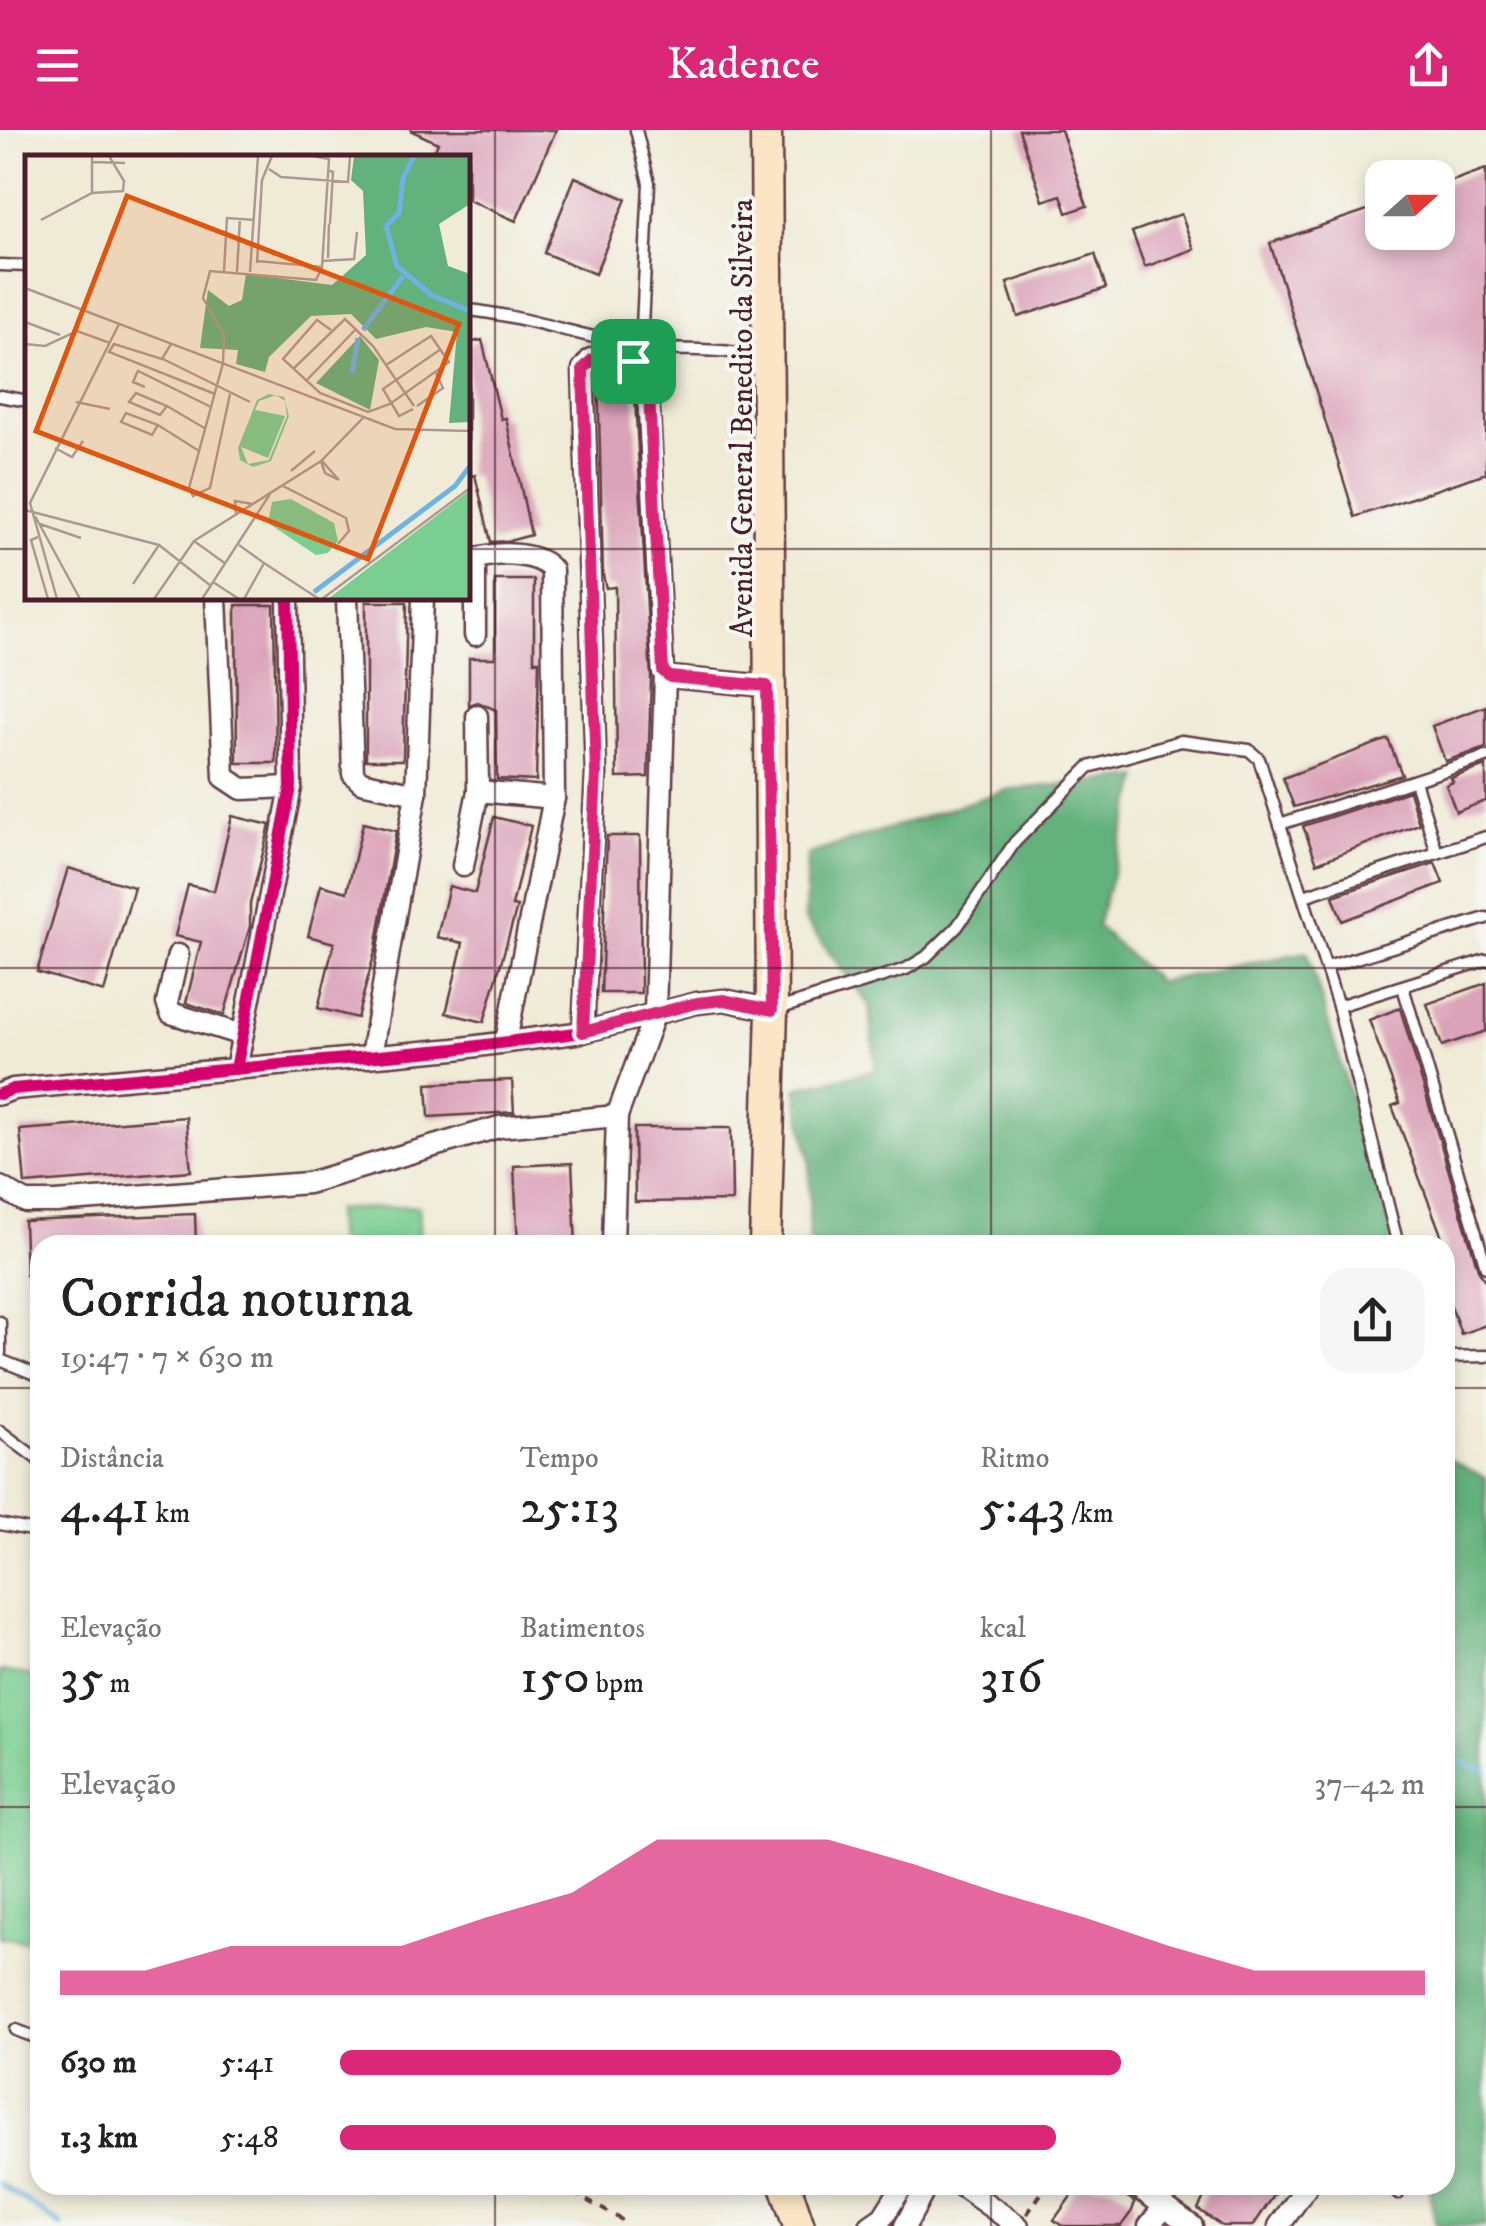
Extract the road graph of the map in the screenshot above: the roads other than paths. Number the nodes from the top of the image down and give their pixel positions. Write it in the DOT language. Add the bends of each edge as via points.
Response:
graph roads {
  1 [pos="636,130"];
  2 [pos="766,130"];
  3 [pos="0,265"];
  4 [pos="25,266"];
  5 [pos="470,310"];
  6 [pos="641,347"];
  7 [pos="765,360"];
  8 [pos="0,396"];
  9 [pos="25,401"];
  10 [pos="216,600"];
  11 [pos="288,600"];
  12 [pos="347,600"];
  13 [pos="422,600"];
  14 [pos="475,636"];
  15 [pos="666,674"];
  16 [pos="767,686"];
  17 [pos="477,716"];
  18 [pos="1486,757"];
  19 [pos="1415,781"];
  20 [pos="291,786"];
  21 [pos="478,792"];
  22 [pos="416,794"];
  23 [pos="554,798"];
  24 [pos="1280,824"];
  25 [pos="1486,837"];
  26 [pos="1438,853"];
  27 [pos="464,866"];
  28 [pos="1304,896"];
  29 [pos="1486,918"];
  30 [pos="178,954"];
  31 [pos="1486,960"];
  32 [pos="1327,967"];
  33 [pos="1403,988"];
  34 [pos="1338,1006"];
  35 [pos="772,1010"];
  36 [pos="655,1013"];
  37 [pos="583,1032"];
  38 [pos="242,1034"];
  39 [pos="506,1041"];
  40 [pos="371,1056"];
  41 [pos="236,1069"];
  42 [pos="0,1094"];
  43 [pos="616,1116"];
  44 [pos="0,1187"];
  45 [pos="613,1235"];
  46 [pos="765,1235"];
  47 [pos="1395,1235"];
  48 [pos="1486,1267"];
  49 [pos="0,1322"];
  50 [pos="0,1356"];
  51 [pos="1486,1356"];
  52 [pos="1455,1357"];
  53 [pos="30,1371"];
  54 [pos="0,1431"];
  55 [pos="30,1454"];
  56 [pos="0,1524"];
  57 [pos="30,1530"];
  58 [pos="16,2030"];
  59 [pos="30,2035"];
  60 [pos="788,2195"];
  61 [pos="897,2195"];
  62 [pos="922,2195"];
  63 [pos="974,2195"];
  64 [pos="1149,2195"];
  65 [pos="1301,2195"];
  66 [pos="1164,2206"];
  67 [pos="798,2226"];
  68 [pos="870,2226"];
  69 [pos="905,2226"];
  70 [pos="1018,2226"];
  71 [pos="1149,2226"];
  72 [pos="1192,2226"];
  73 [pos="1279,2226"];
  1 -- 6 [label="lane" via="650,182"];
  2 -- 7 [label="main road, Avenida General Benedito da Silveira"];
  3 -- 4 [label="lane"];
  5 -- 6 [label="lane"];
  6 -- 7 [label="lane" via="741,352"];
  7 -- 16 [label="main road, Avenida General Benedito da Silveira"];
  8 -- 9 [label="lane"];
  10 -- 20 [label="street" via="224,777 242,789"];
  11 -- 20 [label="street"];
  12 -- 22 [label="street" via="352,774"];
  13 -- 22 [label="street"];
  14 -- 23 [label="street" via="480,558 546,562 552,570"];
  15 -- 16 [label="street"];
  15 -- 36 [label="street"];
  15 -- 37 [label="street" via="648,374 633,361 592,360 583,369 596,774"];
  16 -- 35 [label="main road, Avenida General Benedito da Silveira"];
  17 -- 21 [label="street"];
  18 -- 19 [label="lane"];
  19 -- 24 [label="lane"];
  19 -- 26 [label="lane"];
  20 -- 38 [label="street"];
  21 -- 23 [label="street"];
  21 -- 27 [label="street"];
  22 -- 40 [label="street"];
  23 -- 39 [label="street"];
  24 -- 28 [label="lane"];
  24 -- 35 [label="lane" via="1259,760 1249,750 1171,742 1089,767 1015,842 957,927 926,957"];
  25 -- 26 [label="lane"];
  26 -- 28 [label="lane"];
  28 -- 32 [label="lane"];
  29 -- 32 [label="lane"];
  30 -- 38 [label="street" via="167,1003 171,1014"];
  31 -- 33 [label="lane"];
  32 -- 34 [label="lane"];
  33 -- 34 [label="lane"];
  33 -- 48 [label="lane"];
  34 -- 47 [label="lane"];
  35 -- 36 [label="street" via="724,1000"];
  35 -- 46 [label="main road, Avenida General Benedito da Silveira"];
  36 -- 37 [label="street"];
  36 -- 43 [label="street"];
  37 -- 39 [label="street"];
  38 -- 41 [label="street"];
  39 -- 40 [label="street"];
  40 -- 41 [label="street"];
  41 -- 42 [label="street"];
  43 -- 44 [label="street" via="499,1127 308,1183 56,1202 26,1202"];
  43 -- 45 [label="street"];
  49 -- 50 [label="lane"];
  50 -- 53 [label="lane"];
  51 -- 52 [label="lane"];
  54 -- 55 [label="lane"];
  56 -- 57 [label="lane"];
  58 -- 59 [label="lane"];
  60 -- 67 [label="main road"];
  61 -- 68 [label="street"];
  62 -- 69 [label="street"];
  63 -- 70 [label="street"];
  64 -- 66 [label="street"];
  65 -- 73 [label="street"];
  66 -- 71 [label="street"];
  66 -- 72 [label="street"];
}
